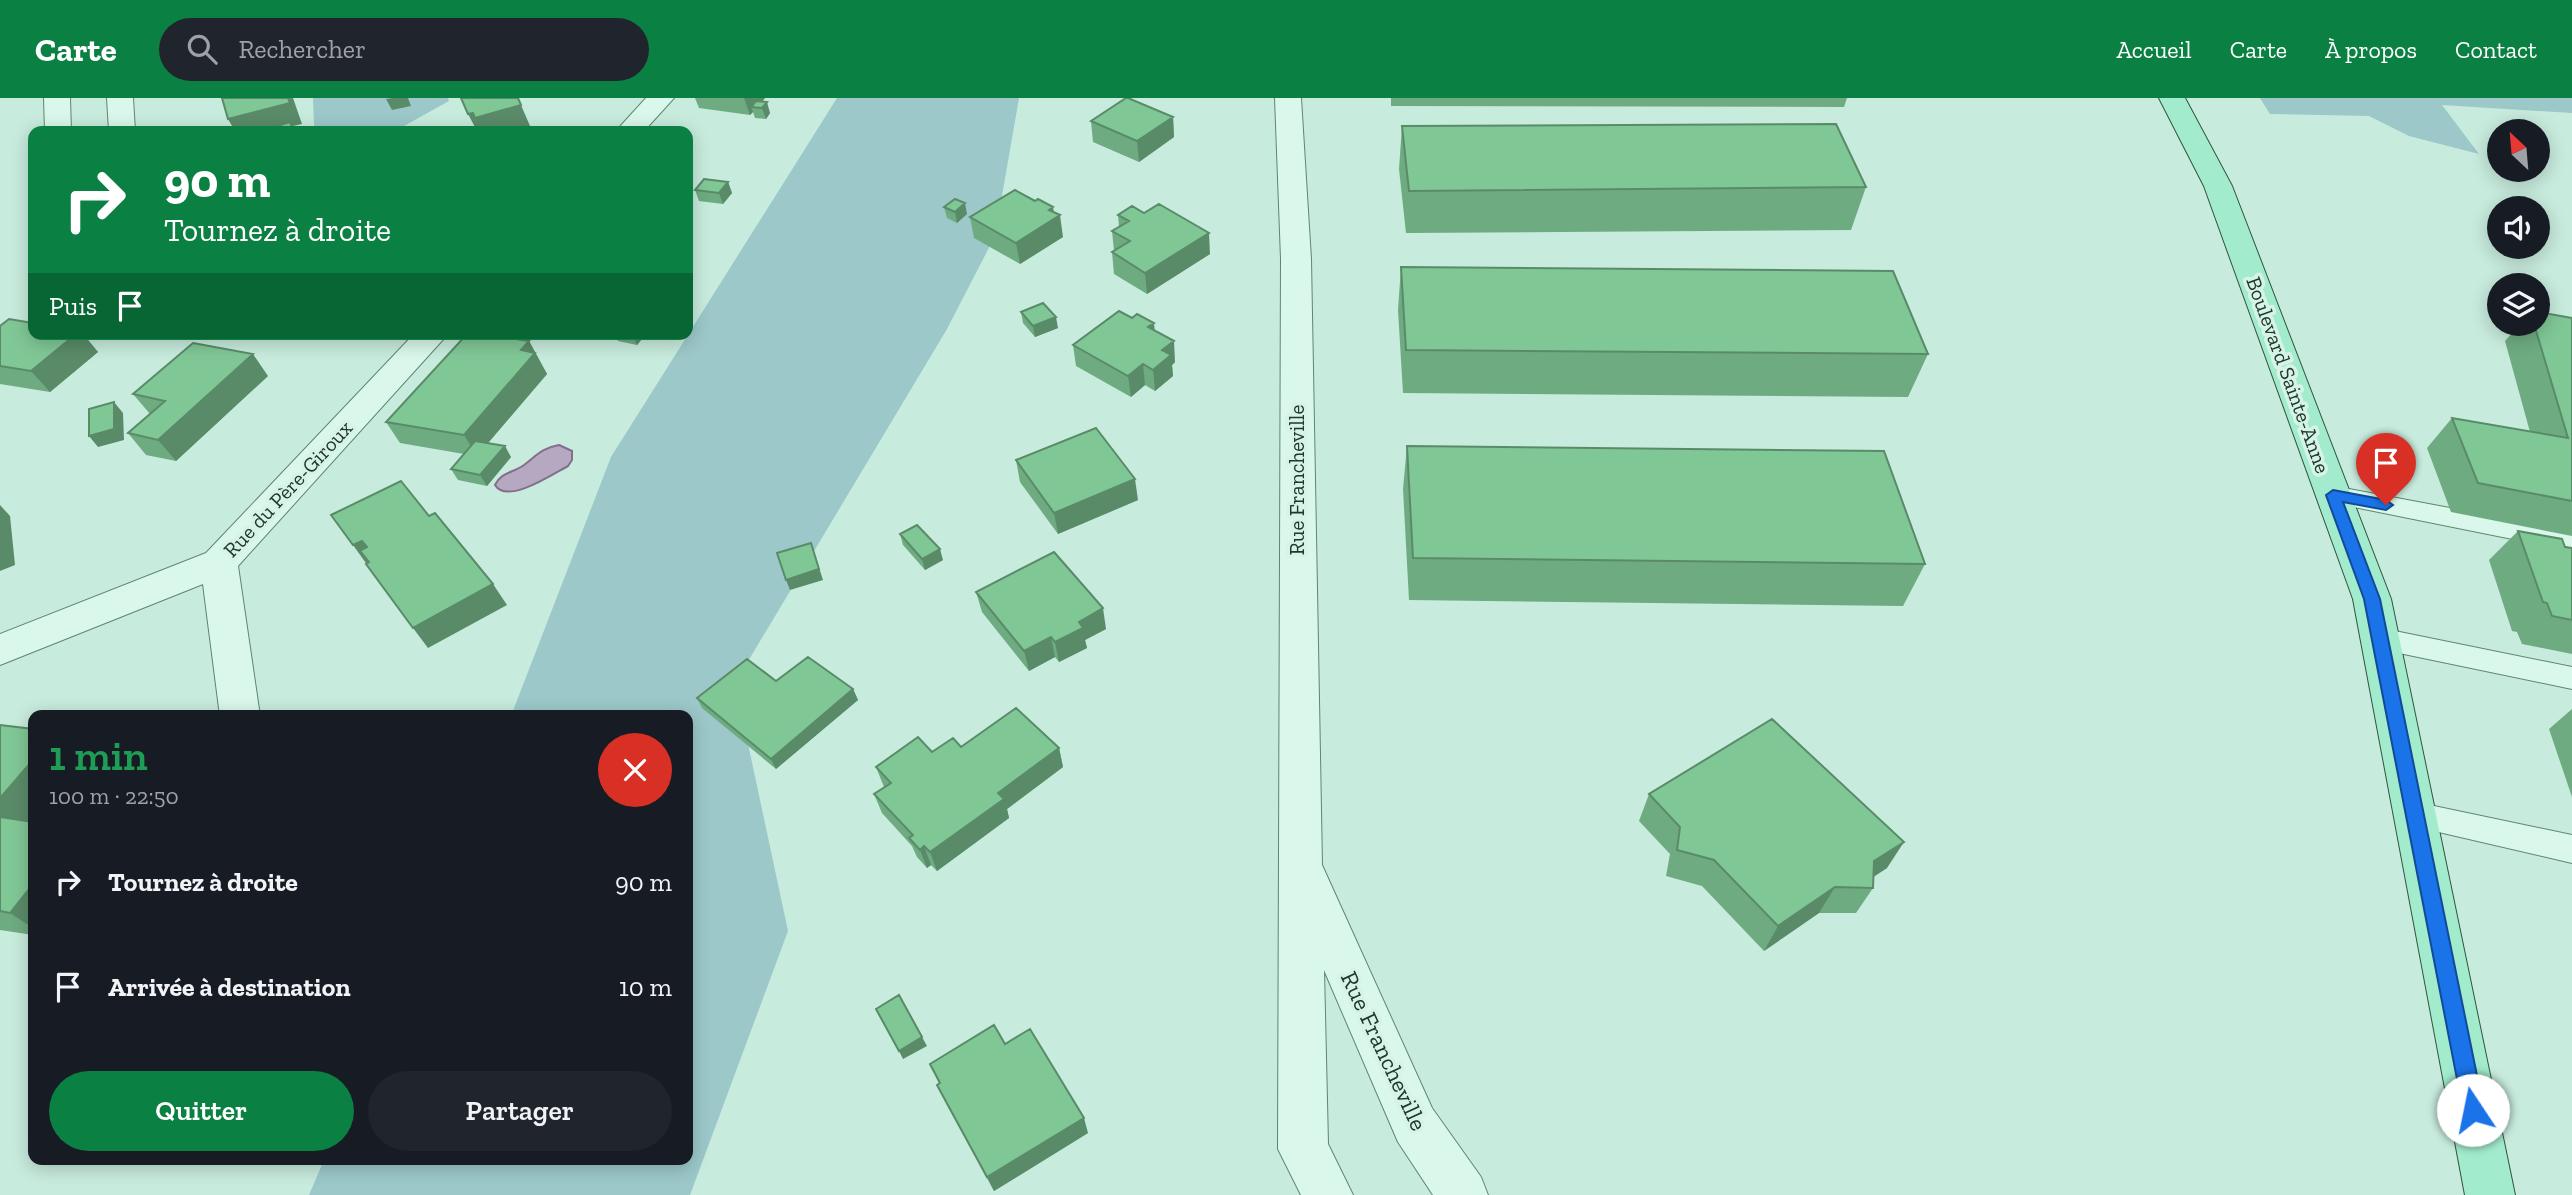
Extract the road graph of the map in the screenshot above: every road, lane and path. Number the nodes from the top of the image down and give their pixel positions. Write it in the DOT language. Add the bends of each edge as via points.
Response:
graph roads {
  1 [pos="57,98"];
  2 [pos="120,98"];
  3 [pos="661,98"];
  4 [pos="1288,98"];
  5 [pos="2172,98"];
  6 [pos="58,126"];
  7 [pos="122,126"];
  8 [pos="634,126"];
  9 [pos="426,340"];
  10 [pos="2333,495"];
  11 [pos="2572,541"];
  12 [pos="219,563"];
  13 [pos="2380,639"];
  14 [pos="0,650"];
  15 [pos="2572,678"];
  16 [pos="239,710"];
  17 [pos="2415,815"];
  18 [pos="2572,849"];
  19 [pos="1299,862"];
  20 [pos="1328,1195"];
  21 [pos="1463,1195"];
  22 [pos="2490,1195"];
  1 -- 6 [label="street"];
  2 -- 7 [label="street"];
  3 -- 8 [label="street"];
  4 -- 19 [label="street, Rue Francheville" via="1296,258"];
  5 -- 10 [label="main road, Boulevard Sainte-Anne" via="2218,186"];
  9 -- 12 [label="street, Rue du Père-Giroux"];
  10 -- 11 [label="lane"];
  10 -- 13 [label="main road, Boulevard Sainte-Anne" via="2372,599"];
  12 -- 14 [label="street, Rue du Père-Giroux"];
  12 -- 16 [label="street"];
  13 -- 15 [label="lane"];
  13 -- 17 [label="main road, Boulevard Sainte-Anne"];
  17 -- 18 [label="lane"];
  17 -- 22 [label="main road, Boulevard Sainte-Anne"];
  19 -- 20 [label="street, Rue Francheville" via="1303,1149"];
  19 -- 21 [label="street, Rue Francheville" via="1415,1125"];
}
